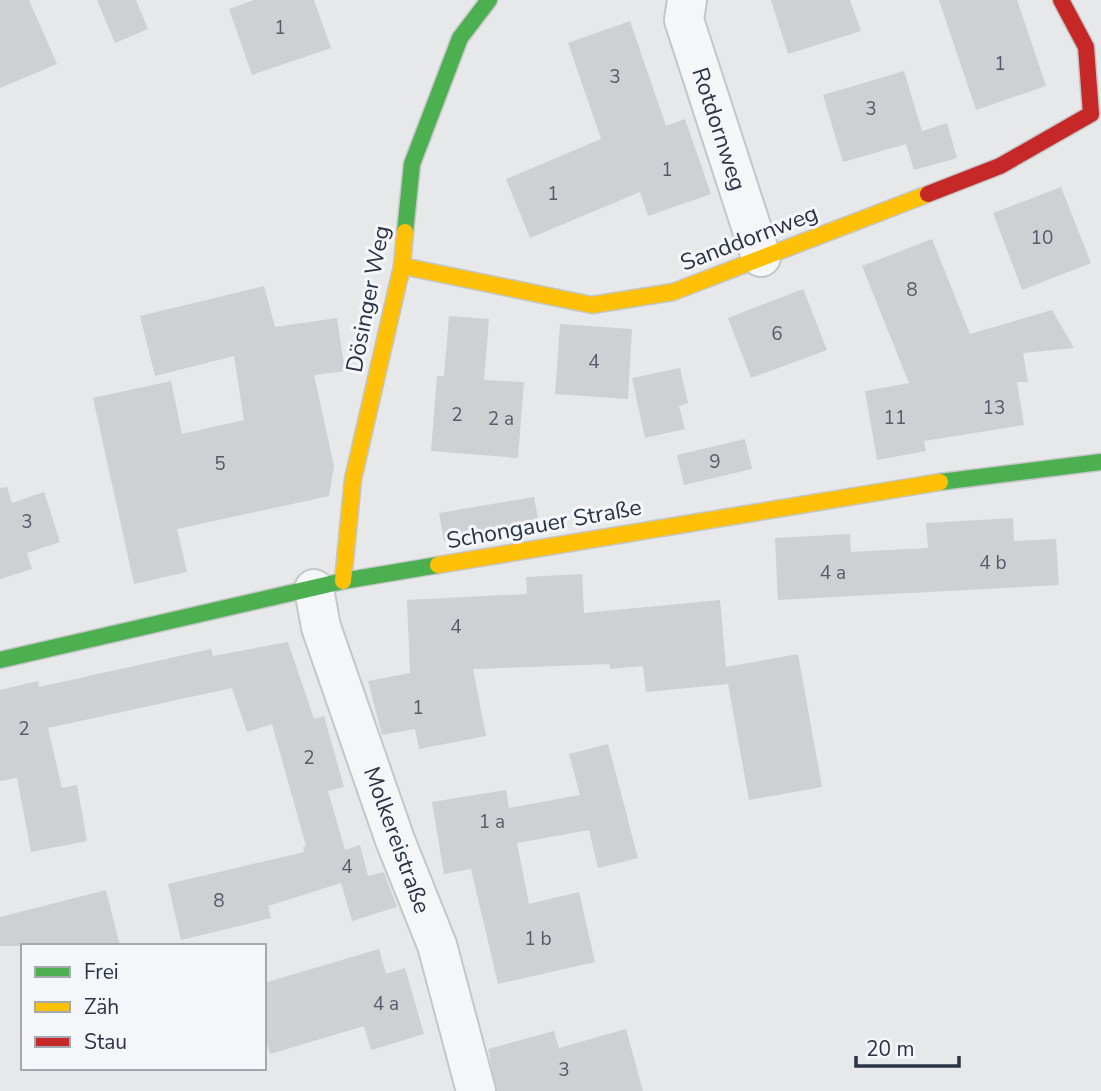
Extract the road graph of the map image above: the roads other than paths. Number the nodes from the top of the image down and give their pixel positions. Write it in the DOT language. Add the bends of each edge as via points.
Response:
graph roads {
  1 [pos="489,0"];
  2 [pos="687,0"];
  3 [pos="1061,0"];
  4 [pos="761,257"];
  5 [pos="402,266"];
  6 [pos="1101,462"];
  7 [pos="329,585"];
  8 [pos="0,660"];
  9 [pos="476,1091"];
  1 -- 5 [label="street, Dösinger Weg" via="460,38 412,164"];
  2 -- 4 [label="street, Rotdornweg" via="684,20"];
  3 -- 4 [label="street, Sanddornweg" via="1086,47 1091,114 1000,166"];
  4 -- 5 [label="street, Sanddornweg" via="673,292 592,305"];
  5 -- 7 [label="street, Dösinger Weg"];
  6 -- 7 [label="street, Schongauer Straße" via="878,490"];
  7 -- 8 [label="street, Schongauer Straße"];
  7 -- 9 [label="street, Molkereistraße" via="326,640 436,945"];
}
